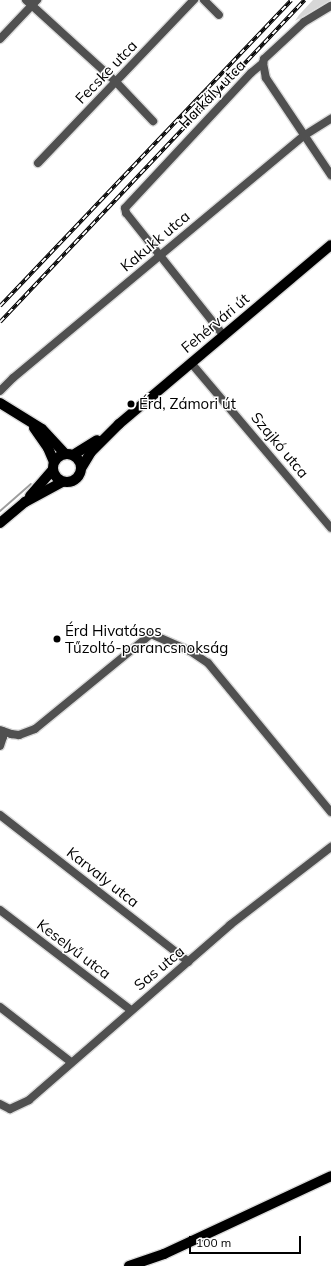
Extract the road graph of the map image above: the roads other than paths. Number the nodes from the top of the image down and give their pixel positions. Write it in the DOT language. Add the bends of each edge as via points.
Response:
graph roads {
  1 [pos="194,0"];
  2 [pos="204,0"];
  3 [pos="32,2"];
  4 [pos="331,6"];
  5 [pos="219,16"];
  6 [pos="0,39"];
  7 [pos="263,63"];
  8 [pos="116,82"];
  9 [pos="331,119"];
  10 [pos="153,121"];
  11 [pos="305,134"];
  12 [pos="38,163"];
  13 [pos="331,175"];
  14 [pos="331,245"];
  15 [pos="159,255"];
  16 [pos="224,336"];
  17 [pos="192,363"];
  18 [pos="0,391"];
  19 [pos="0,403"];
  20 [pos="31,423"];
  21 [pos="119,424"];
  22 [pos="69,454"];
  23 [pos="53,466"];
  24 [pos="82,467"];
  25 [pos="62,482"];
  26 [pos="25,502"];
  27 [pos="0,523"];
  28 [pos="331,528"];
  29 [pos="1,731"];
  30 [pos="0,746"];
  31 [pos="331,812"];
  32 [pos="0,815"];
  33 [pos="331,847"];
  34 [pos="0,910"];
  35 [pos="189,962"];
  36 [pos="0,1007"];
  37 [pos="131,1010"];
  38 [pos="71,1062"];
  39 [pos="3,1107"];
  40 [pos="331,1176"];
  41 [pos="128,1266"];
  1 -- 8 [label="street, Fecske utca"];
  2 -- 5 [label="street"];
  3 -- 6 [label="street"];
  3 -- 8 [label="street"];
  4 -- 7 [label="street, Harkály utca" via="295,29 264,59"];
  7 -- 11 [label="street" via="266,78"];
  7 -- 15 [label="street, Harkály utca" via="125,208 126,213"];
  8 -- 10 [label="street"];
  8 -- 12 [label="street, Fecske utca"];
  9 -- 11 [label="street, Kakukk utca"];
  11 -- 13 [label="street"];
  11 -- 15 [label="street, Kakukk utca"];
  14 -- 16 [label="main road, Fehérvári út"];
  15 -- 16 [label="street"];
  15 -- 18 [label="street, Kakukk utca"];
  16 -- 17 [label="main road, Fehérvári út"];
  17 -- 21 [label="main road, Fehérvári út"];
  17 -- 28 [label="street, Szajkó utca"];
  19 -- 20 [label="main road"];
  20 -- 22 [label="main road" via="42,428"];
  20 -- 23 [label="main road" via="48,448"];
  21 -- 22 [label="main road, Fehérvári út" via="86,448"];
  21 -- 24 [label="main road, Fehérvári út" via="92,452"];
  22 -- 23 [label="main road" via="58,456"];
  22 -- 24 [label="main road" via="79,460"];
  23 -- 25 [label="main road" via="56,477"];
  23 -- 26 [label="main road"];
  24 -- 25 [label="main road" via="76,480"];
  25 -- 26 [label="main road"];
  26 -- 27 [label="main road"];
  29 -- 30 [label="street" via="3,738"];
  29 -- 31 [label="street" via="19,735 35,729 151,634 208,662"];
  32 -- 35 [label="street, Karvaly utca"];
  33 -- 35 [label="street, Sas utca" via="230,925"];
  34 -- 37 [label="street, Keselyű utca"];
  35 -- 37 [label="street, Sas utca"];
  36 -- 38 [label="street"];
  37 -- 38 [label="street, Sas utca" via="105,1036"];
  38 -- 39 [label="street, Sas utca" via="29,1100 17,1107"];
  40 -- 41 [label="main road" via="164,1254"];
}
